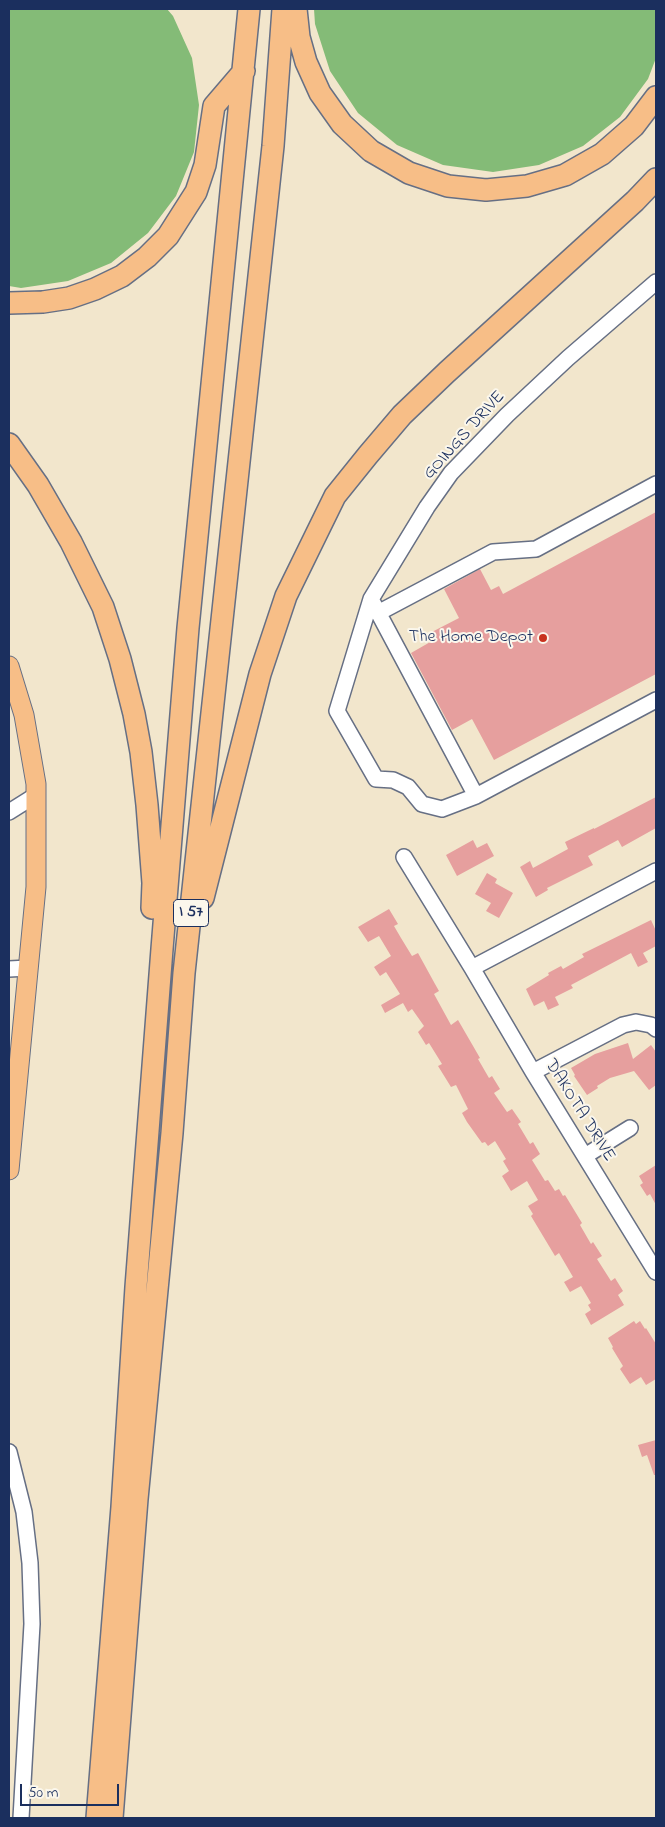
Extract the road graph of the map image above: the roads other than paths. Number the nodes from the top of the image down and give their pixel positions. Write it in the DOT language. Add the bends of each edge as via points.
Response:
graph roads {
  1 [pos="249,9"];
  2 [pos="283,9"];
  3 [pos="296,9"];
  4 [pos="244,71"];
  5 [pos="656,97"];
  6 [pos="656,169"];
  7 [pos="656,179"];
  8 [pos="635,200"];
  9 [pos="656,282"];
  10 [pos="9,303"];
  11 [pos="9,444"];
  12 [pos="656,484"];
  13 [pos="371,599"];
  14 [pos="378,613"];
  15 [pos="9,666"];
  16 [pos="656,700"];
  17 [pos="36,795"];
  18 [pos="476,796"];
  19 [pos="9,812"];
  20 [pos="404,857"];
  21 [pos="656,871"];
  22 [pos="28,968"];
  23 [pos="472,968"];
  24 [pos="9,969"];
  25 [pos="184,973"];
  26 [pos="656,1029"];
  27 [pos="533,1072"];
  28 [pos="630,1128"];
  29 [pos="585,1156"];
  30 [pos="9,1170"];
  31 [pos="656,1272"];
  32 [pos="136,1287"];
  33 [pos="9,1452"];
  34 [pos="21,1818"];
  35 [pos="97,1818"];
  36 [pos="112,1818"];
  1 -- 4 [label="highway, I 57"];
  2 -- 25 [label="highway, I 57" via="273,146"];
  3 -- 5 [label="highway" via="306,62 320,93 342,124 371,151 409,174 448,186 486,190 527,186 565,175 602,154 634,126"];
  4 -- 10 [label="highway" via="214,106 205,164 196,192 168,236 147,257 122,276 69,298"];
  4 -- 32 [label="highway, I 57" via="188,628"];
  6 -- 8 [label="highway"];
  7 -- 8 [label="highway"];
  8 -- 25 [label="highway" via="402,415 335,496 286,596 260,674"];
  9 -- 13 [label="street, GOINGS DRIVE" via="568,358 451,473"];
  11 -- 32 [label="highway" via="38,485 71,542 103,607 120,659 141,752 153,883 135,1238"];
  12 -- 14 [label="street" via="536,549 493,552"];
  13 -- 14 [label="street"];
  13 -- 18 [label="street, GOINGS DRIVE" via="337,711 376,778 393,780 408,787 422,804 442,809"];
  14 -- 18 [label="street"];
  15 -- 17 [label="main road" via="24,715"];
  16 -- 18 [label="street"];
  17 -- 19 [label="street"];
  17 -- 22 [label="main road" via="36,887"];
  20 -- 23 [label="street, DAKOTA DRIVE"];
  21 -- 23 [label="street"];
  22 -- 24 [label="street"];
  22 -- 30 [label="main road"];
  23 -- 27 [label="street, DAKOTA DRIVE"];
  25 -- 36 [label="highway, I 57"];
  26 -- 27 [label="street" via="636,1022 623,1025"];
  27 -- 29 [label="street, DAKOTA DRIVE"];
  28 -- 29 [label="street"];
  29 -- 31 [label="street, DAKOTA DRIVE"];
  32 -- 35 [label="highway, I 57"];
  33 -- 34 [label="street" via="24,1512 30,1563 32,1624"];
}
